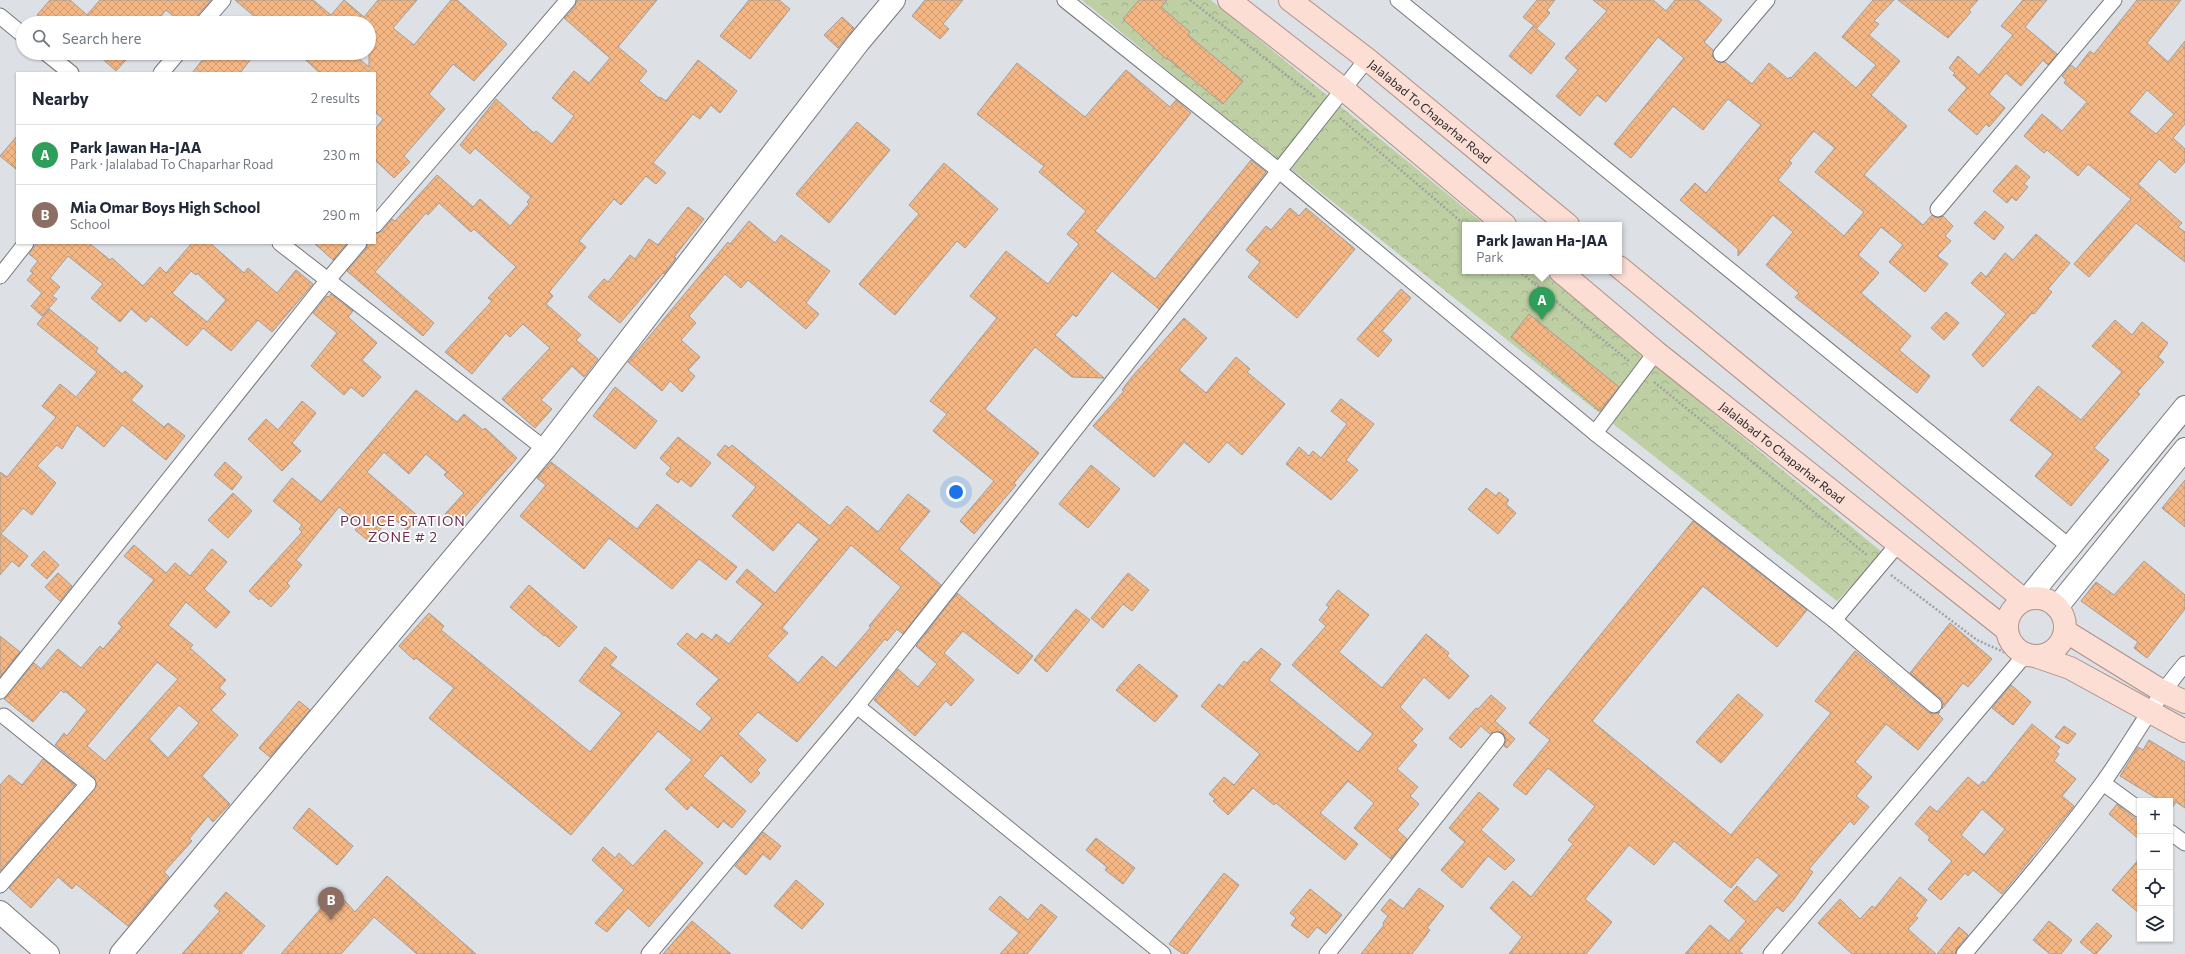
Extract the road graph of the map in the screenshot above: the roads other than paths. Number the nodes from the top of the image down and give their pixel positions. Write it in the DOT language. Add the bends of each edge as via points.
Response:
graph roads {
  1 [pos="223,0"];
  2 [pos="568,0"];
  3 [pos="894,0"];
  4 [pos="1065,0"];
  5 [pos="1229,0"];
  6 [pos="1290,0"];
  7 [pos="1398,0"];
  8 [pos="1767,0"];
  9 [pos="2114,0"];
  10 [pos="0,16"];
  11 [pos="209,16"];
  12 [pos="16,29"];
  13 [pos="1721,54"];
  14 [pos="1367,59"];
  15 [pos="55,60"];
  16 [pos="172,60"];
  17 [pos="70,72"];
  18 [pos="162,72"];
  19 [pos="1343,89"];
  20 [pos="1278,170"];
  21 [pos="1938,209"];
  22 [pos="1501,222"];
  23 [pos="1564,222"];
  24 [pos="376,224"];
  25 [pos="25,244"];
  26 [pos="281,244"];
  27 [pos="359,244"];
  28 [pos="1622,269"];
  29 [pos="1564,274"];
  30 [pos="0,276"];
  31 [pos="327,281"];
  32 [pos="1656,352"];
  33 [pos="2185,407"];
  34 [pos="1595,433"];
  35 [pos="545,449"];
  36 [pos="2185,449"];
  37 [pos="1898,544"];
  38 [pos="2070,547"];
  39 [pos="2026,599"];
  40 [pos="2057,607"];
  41 [pos="1834,620"];
  42 [pos="2007,630"];
  43 [pos="2065,631"];
  44 [pos="2032,656"];
  45 [pos="2185,664"];
  46 [pos="0,691"];
  47 [pos="2162,691"];
  48 [pos="2185,702"];
  49 [pos="1934,705"];
  50 [pos="857,706"];
  51 [pos="2149,712"];
  52 [pos="4,716"];
  53 [pos="2185,731"];
  54 [pos="1497,740"];
  55 [pos="2103,783"];
  56 [pos="2137,808"];
  57 [pos="2173,834"];
  58 [pos="2185,843"];
  59 [pos="0,885"];
  60 [pos="0,912"];
  61 [pos="48,954"];
  62 [pos="120,954"];
  63 [pos="649,954"];
  64 [pos="1163,954"];
  65 [pos="1327,954"];
  66 [pos="1771,954"];
  67 [pos="1964,954"];
  1 -- 11 [label="street"];
  2 -- 24 [label="street"];
  3 -- 35 [label="street" via="858,43"];
  4 -- 20 [label="street"];
  5 -- 19 [label="main road"];
  6 -- 14 [label="main road, Jalalabad To Chaparhar Road"];
  7 -- 38 [label="street"];
  8 -- 13 [label="street"];
  9 -- 21 [label="street"];
  10 -- 12 [label="street"];
  14 -- 19 [label="street"];
  14 -- 23 [label="main road, Jalalabad To Chaparhar Road"];
  15 -- 17 [label="street"];
  16 -- 18 [label="street"];
  19 -- 20 [label="street"];
  19 -- 22 [label="main road"];
  20 -- 34 [label="street"];
  20 -- 50 [label="street"];
  25 -- 30 [label="street"];
  26 -- 31 [label="street"];
  27 -- 31 [label="street"];
  28 -- 39 [label="main road"];
  29 -- 32 [label="main road, Jalalabad To Chaparhar Road"];
  31 -- 35 [label="street"];
  31 -- 46 [label="street"];
  32 -- 34 [label="street"];
  32 -- 37 [label="main road, Jalalabad To Chaparhar Road"];
  33 -- 38 [label="street"];
  34 -- 41 [label="street"];
  35 -- 62 [label="street"];
  36 -- 40 [label="street"];
  37 -- 41 [label="street"];
  37 -- 42 [label="main road, Jalalabad To Chaparhar Road"];
  38 -- 39 [label="street"];
  39 -- 40 [label="main road" via="2046,600"];
  39 -- 42 [label="main road" via="2011,611 2006,623"];
  40 -- 43 [label="main road" via="2064,618"];
  41 -- 49 [label="street"];
  42 -- 44 [label="main road" via="2014,648"];
  43 -- 44 [label="main road" via="2060,643 2051,652"];
  43 -- 47 [label="main road"];
  44 -- 51 [label="main road" via="2070,668"];
  44 -- 66 [label="street"];
  45 -- 47 [label="street"];
  47 -- 48 [label="main road"];
  47 -- 51 [label="street"];
  50 -- 63 [label="street"];
  50 -- 64 [label="street"];
  51 -- 53 [label="main road"];
  51 -- 55 [label="street"];
  52 -- 59 [label="street" via="88,784"];
  54 -- 65 [label="street"];
  55 -- 56 [label="street"];
  55 -- 67 [label="street" via="2050,852"];
  57 -- 58 [label="street"];
  60 -- 61 [label="street"];
}
